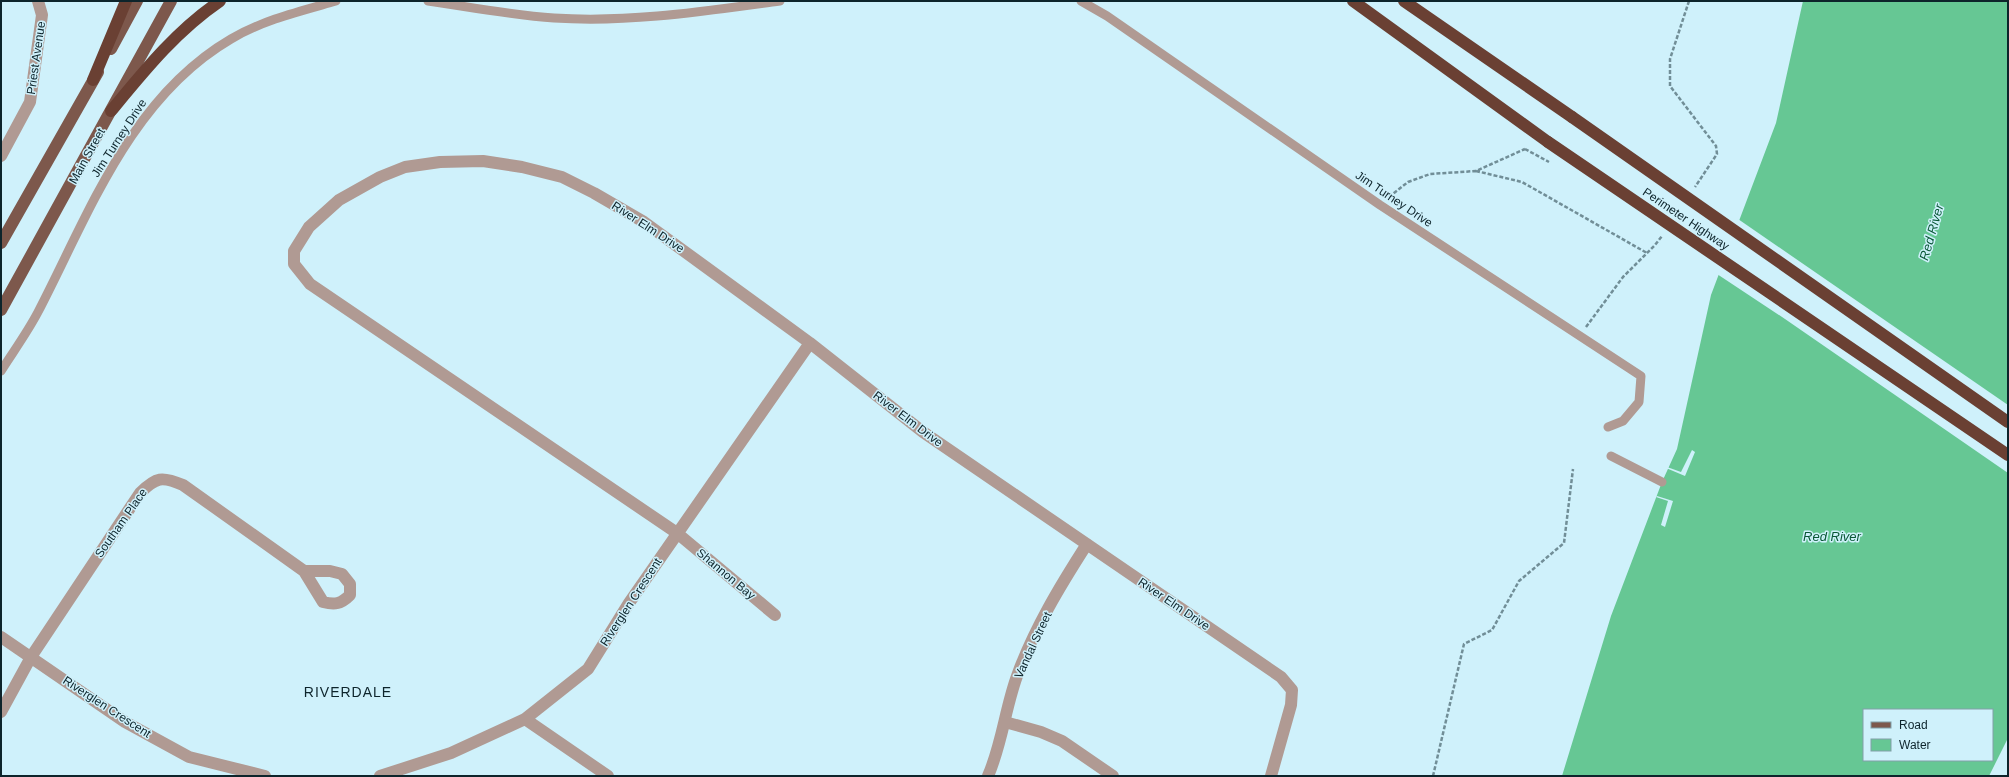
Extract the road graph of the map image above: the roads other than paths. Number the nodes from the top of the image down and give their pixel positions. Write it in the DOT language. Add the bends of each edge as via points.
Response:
graph roads {
  1 [pos="38,1"];
  2 [pos="126,1"];
  3 [pos="137,1"];
  4 [pos="171,1"];
  5 [pos="220,1"];
  6 [pos="336,1"];
  7 [pos="428,1"];
  8 [pos="780,1"];
  9 [pos="1081,1"];
  10 [pos="1353,1"];
  11 [pos="1404,1"];
  12 [pos="93,80"];
  13 [pos="111,111"];
  14 [pos="1,156"];
  15 [pos="1,243"];
  16 [pos="1,310"];
  17 [pos="810,343"];
  18 [pos="1,371"];
  19 [pos="2008,422"];
  20 [pos="1608,427"];
  21 [pos="2008,454"];
  22 [pos="1611,456"];
  23 [pos="1662,482"];
  24 [pos="677,533"];
  25 [pos="1087,544"];
  26 [pos="304,571"];
  27 [pos="775,615"];
  28 [pos="1,636"];
  29 [pos="31,657"];
  30 [pos="1,712"];
  31 [pos="525,719"];
  32 [pos="1005,722"];
  33 [pos="265,776"];
  34 [pos="380,776"];
  35 [pos="608,776"];
  36 [pos="988,776"];
  37 [pos="1113,776"];
  38 [pos="1271,776"];
  1 -- 14 [label="street, Priest Avenue" via="42,14 30,102"];
  2 -- 12 [label="highway"];
  3 -- 12 [label="main road"];
  4 -- 13 [label="main road, Main Street"];
  5 -- 13 [label="highway" via="166,47"];
  6 -- 18 [label="lane, Jim Turney Drive" via="278,18 231,39 190,68 148,111 111,168 37,314"];
  7 -- 8 [label="lane" via="554,18 619,19 692,13"];
  9 -- 20 [label="lane, Jim Turney Drive" via="1107,16 1380,205 1641,376 1640,402 1623,421"];
  10 -- 21 [label="highway, Perimeter Highway, bridge" via="1548,142"];
  11 -- 19 [label="highway, Perimeter Highway, bridge"];
  12 -- 15 [label="main road"];
  13 -- 16 [label="main road, Main Street"];
  17 -- 24 [label="street, Riverglen Crescent"];
  17 -- 24 [label="street, River Elm Drive" via="644,222 562,177 522,167 483,162 440,162 405,166 340,200 309,227 294,251 294,264 310,284"];
  17 -- 25 [label="street, River Elm Drive" via="923,432"];
  22 -- 23 [label="lane"];
  24 -- 27 [label="street, Shannon Bay"];
  24 -- 31 [label="street, Riverglen Crescent" via="588,669"];
  25 -- 32 [label="street, Vandal Street" via="1063,582 1028,649"];
  25 -- 38 [label="street, River Elm Drive" via="1281,677 1292,690 1291,705"];
  26 -- 29 [label="street, Southam Place" via="182,485 168,479 152,481 140,493"];
  28 -- 29 [label="street, Riverglen Crescent"];
  29 -- 30 [label="street, Southam Place"];
  29 -- 33 [label="street, Riverglen Crescent" via="125,722 189,757"];
  31 -- 34 [label="street, Riverglen Crescent" via="450,753"];
  31 -- 35 [label="street"];
  32 -- 36 [label="street, Vandal Street"];
  32 -- 37 [label="street" via="1062,741"];
}
